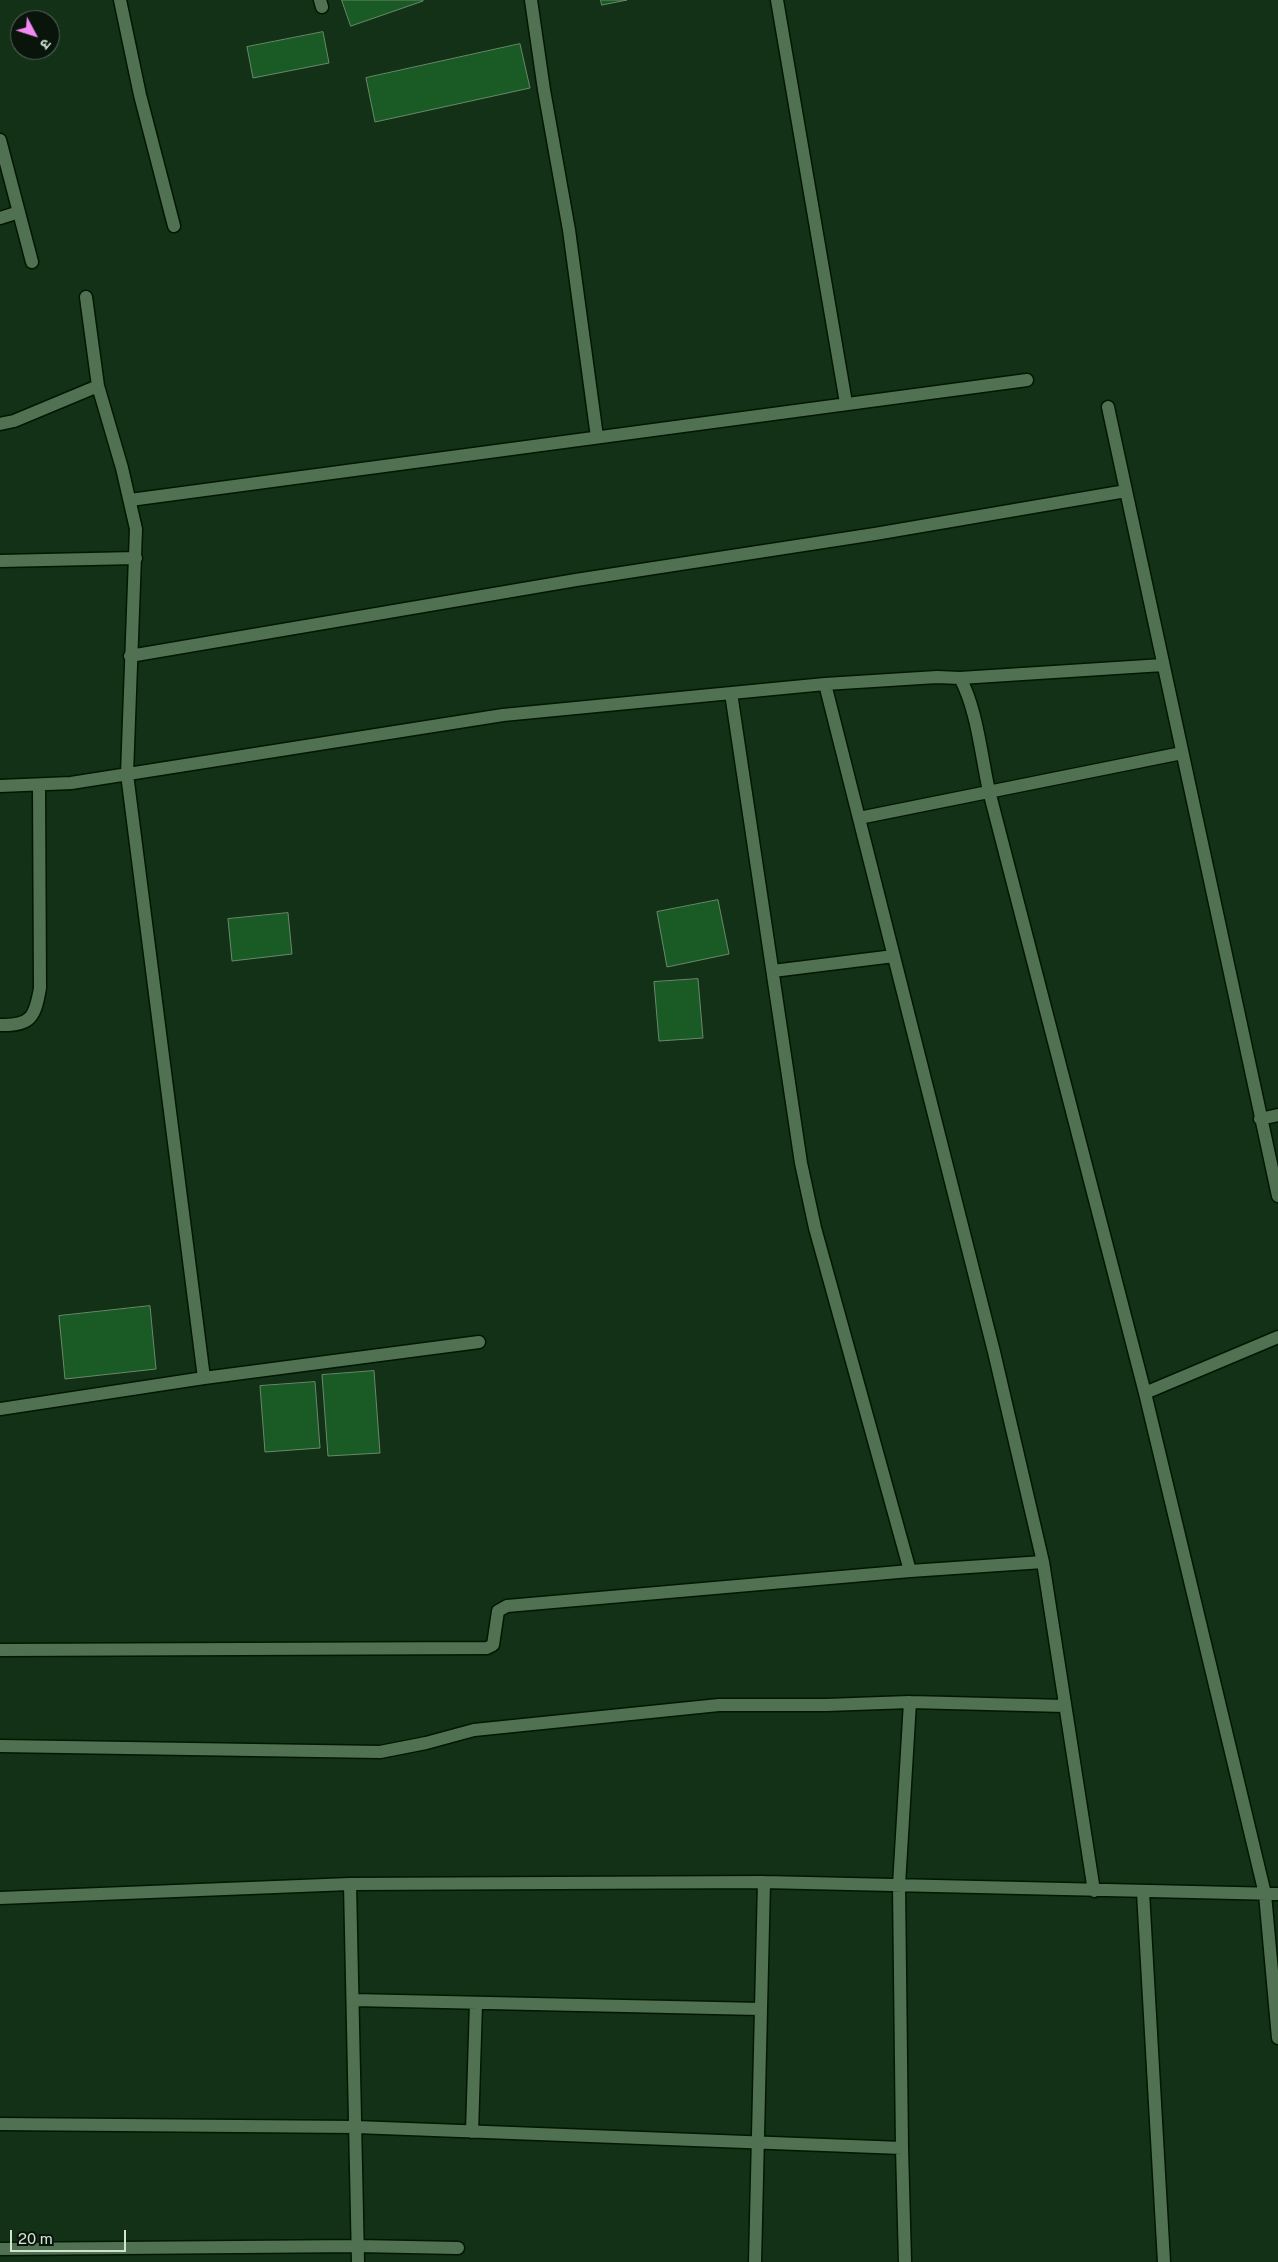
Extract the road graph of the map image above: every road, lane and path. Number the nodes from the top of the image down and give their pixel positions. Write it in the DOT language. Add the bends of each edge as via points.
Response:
graph roads {
  1 [pos="120,0"];
  2 [pos="531,0"];
  3 [pos="777,0"];
  4 [pos="0,140"];
  5 [pos="19,212"];
  6 [pos="0,218"];
  7 [pos="174,226"];
  8 [pos="32,262"];
  9 [pos="86,297"];
  10 [pos="1027,380"];
  11 [pos="98,386"];
  12 [pos="846,402"];
  13 [pos="1108,407"];
  14 [pos="0,424"];
  15 [pos="597,437"];
  16 [pos="1126,491"];
  17 [pos="130,500"];
  18 [pos="136,558"];
  19 [pos="0,561"];
  20 [pos="130,656"];
  21 [pos="1163,665"];
  22 [pos="960,678"];
  23 [pos="825,684"];
  24 [pos="731,693"];
  25 [pos="1182,753"];
  26 [pos="127,774"];
  27 [pos="39,784"];
  28 [pos="0,786"];
  29 [pos="989,791"];
  30 [pos="859,818"];
  31 [pos="894,956"];
  32 [pos="773,971"];
  33 [pos="0,1025"];
  34 [pos="1278,1115"];
  35 [pos="1260,1118"];
  36 [pos="1278,1196"];
  37 [pos="1278,1337"];
  38 [pos="479,1342"];
  39 [pos="204,1378"];
  40 [pos="1145,1393"];
  41 [pos="0,1409"];
  42 [pos="1043,1562"];
  43 [pos="910,1571"];
  44 [pos="0,1650"];
  45 [pos="910,1702"];
  46 [pos="1065,1706"];
  47 [pos="0,1746"];
  48 [pos="764,1882"];
  49 [pos="350,1884"];
  50 [pos="899,1885"];
  51 [pos="1094,1891"];
  52 [pos="1143,1892"];
  53 [pos="1272,1894"];
  54 [pos="0,1898"];
  55 [pos="353,2000"];
  56 [pos="476,2003"];
  57 [pos="760,2009"];
  58 [pos="1278,2038"];
  59 [pos="0,2124"];
  60 [pos="356,2127"];
  61 [pos="472,2132"];
  62 [pos="757,2143"];
  63 [pos="902,2148"];
  64 [pos="358,2246"];
  65 [pos="458,2248"];
  66 [pos="0,2249"];
  67 [pos="358,2262"];
  68 [pos="755,2262"];
  69 [pos="905,2262"];
  70 [pos="1164,2262"];
  1 -- 7 [label="street" via="140,95"];
  2 -- 15 [label="street" via="569,230"];
  3 -- 12 [label="street"];
  4 -- 5 [label="street"];
  5 -- 6 [label="street"];
  5 -- 8 [label="street"];
  9 -- 11 [label="street"];
  10 -- 12 [label="street"];
  11 -- 14 [label="street"];
  11 -- 17 [label="street"];
  12 -- 15 [label="street"];
  13 -- 16 [label="street"];
  15 -- 17 [label="street"];
  16 -- 20 [label="street"];
  16 -- 21 [label="street"];
  17 -- 18 [label="street" via="136,529"];
  18 -- 19 [label="street"];
  18 -- 20 [label="street"];
  20 -- 26 [label="street"];
  21 -- 22 [label="street"];
  21 -- 25 [label="street"];
  22 -- 23 [label="street"];
  22 -- 29 [label="street" via="966,689"];
  23 -- 24 [label="street"];
  23 -- 30 [label="street"];
  24 -- 26 [label="street" via="503,715"];
  24 -- 32 [label="street"];
  25 -- 29 [label="street"];
  25 -- 35 [label="street"];
  26 -- 27 [label="street" via="71,783"];
  26 -- 39 [label="street"];
  27 -- 28 [label="street"];
  27 -- 33 [label="street" via="40,988 31,1017 18,1026"];
  29 -- 30 [label="street"];
  29 -- 40 [label="street"];
  30 -- 31 [label="street"];
  31 -- 32 [label="street"];
  31 -- 42 [label="street" via="994,1352"];
  32 -- 43 [label="street" via="815,1228"];
  34 -- 35 [label="street"];
  35 -- 36 [label="street"];
  37 -- 40 [label="street"];
  38 -- 39 [label="street"];
  39 -- 41 [label="street"];
  40 -- 53 [label="street"];
  42 -- 43 [label="street"];
  42 -- 46 [label="street"];
  43 -- 44 [label="street" via="507,1606 498,1611 493,1645 488,1648"];
  45 -- 46 [label="street"];
  45 -- 47 [label="street" via="719,1705 474,1730 380,1752"];
  45 -- 50 [label="street"];
  46 -- 51 [label="street"];
  48 -- 49 [label="street"];
  48 -- 50 [label="street"];
  48 -- 57 [label="street"];
  49 -- 54 [label="street"];
  49 -- 55 [label="street"];
  50 -- 51 [label="street"];
  50 -- 63 [label="street"];
  51 -- 52 [label="street"];
  52 -- 53 [label="street"];
  52 -- 70 [label="street"];
  53 -- 58 [label="street"];
  55 -- 56 [label="street"];
  55 -- 60 [label="street"];
  56 -- 57 [label="street"];
  56 -- 61 [label="street"];
  57 -- 62 [label="street"];
  59 -- 60 [label="street"];
  60 -- 61 [label="street"];
  60 -- 64 [label="street"];
  61 -- 62 [label="street"];
  62 -- 63 [label="street"];
  62 -- 68 [label="street"];
  63 -- 69 [label="street"];
  64 -- 65 [label="street"];
  64 -- 66 [label="street"];
  64 -- 67 [label="street"];
}
